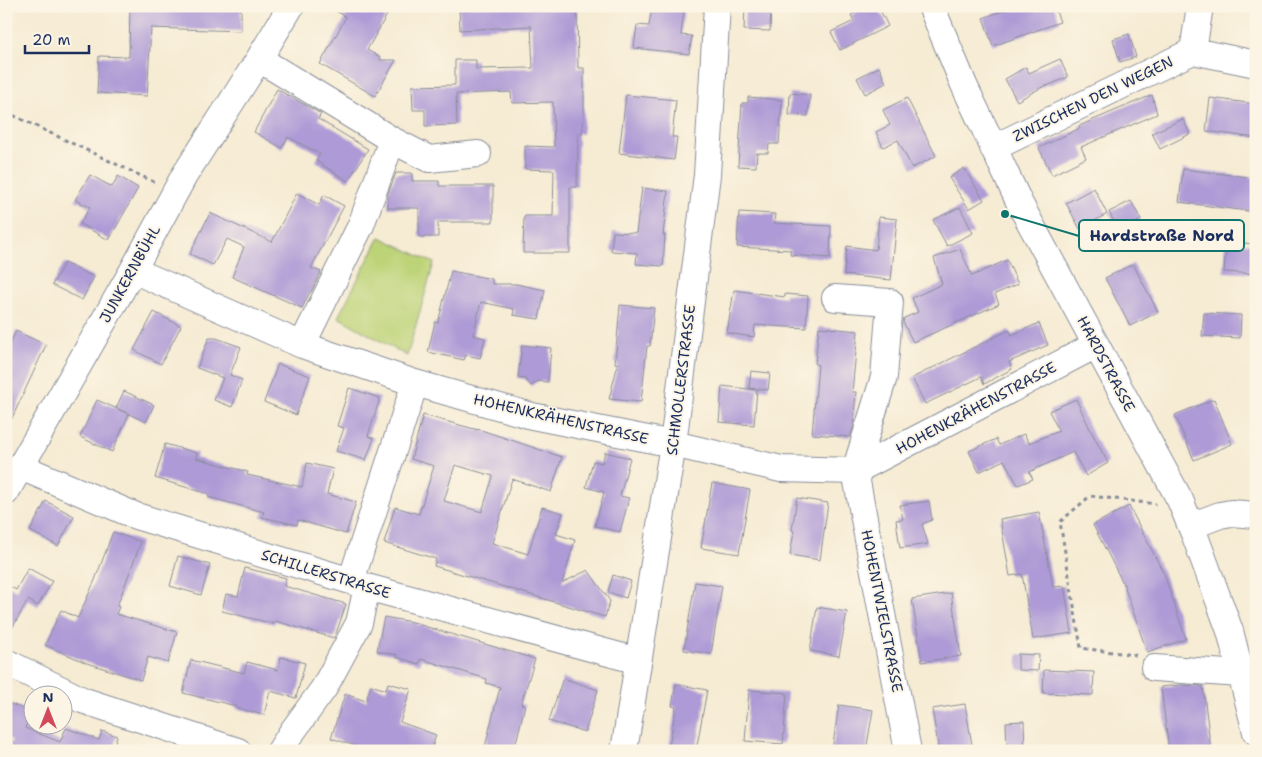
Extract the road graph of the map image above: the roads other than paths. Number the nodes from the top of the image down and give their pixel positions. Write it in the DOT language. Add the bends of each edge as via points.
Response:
graph roads {
  1 [pos="291,6"];
  2 [pos="717,6"];
  3 [pos="931,6"];
  4 [pos="1200,6"];
  5 [pos="1193,51"];
  6 [pos="259,59"];
  7 [pos="1256,64"];
  8 [pos="392,140"];
  9 [pos="993,148"];
  10 [pos="478,154"];
  11 [pos="133,270"];
  12 [pos="835,298"];
  13 [pos="302,345"];
  14 [pos="1096,345"];
  15 [pos="415,383"];
  16 [pos="673,444"];
  17 [pos="21,467"];
  18 [pos="855,471"];
  19 [pos="6,492"];
  20 [pos="1256,515"];
  21 [pos="1191,526"];
  22 [pos="359,584"];
  23 [pos="1146,661"];
  24 [pos="6,662"];
  25 [pos="638,662"];
  26 [pos="1245,665"];
  27 [pos="1256,732"];
  28 [pos="238,751"];
  29 [pos="280,751"];
  30 [pos="624,751"];
  31 [pos="908,751"];
  1 -- 6 [label="street, JUNKERNBÜHL"];
  2 -- 16 [label="street, SCHMOLLERSTRASSE" via="706,175"];
  3 -- 9 [label="street, HARDSTRASSE"];
  4 -- 5 [label="street"];
  5 -- 7 [label="street"];
  5 -- 9 [label="street, ZWISCHEN DEN WEGEN"];
  6 -- 8 [label="street"];
  6 -- 11 [label="street, JUNKERNBÜHL" via="184,176"];
  8 -- 10 [label="street" via="429,159"];
  8 -- 13 [label="street" via="360,225"];
  9 -- 14 [label="street, HARDSTRASSE"];
  11 -- 13 [label="street, HOHENKRÄHENSTRASSE"];
  11 -- 17 [label="street, JUNKERNBÜHL"];
  12 -- 18 [label="street" via="891,296 884,378"];
  13 -- 15 [label="street, HOHENKRÄHENSTRASSE"];
  14 -- 18 [label="street, HOHENKRÄHENSTRASSE"];
  14 -- 21 [label="street, HARDSTRASSE"];
  15 -- 16 [label="street, HOHENKRÄHENSTRASSE" via="532,416"];
  15 -- 22 [label="street"];
  16 -- 18 [label="street, HOHENKRÄHENSTRASSE" via="781,469"];
  16 -- 25 [label="street, SCHMOLLERSTRASSE"];
  17 -- 19 [label="street, JUNKERNBÜHL"];
  17 -- 22 [label="street, SCHILLERSTRASSE" via="136,516"];
  18 -- 31 [label="street, HOHENTWIELSTRASSE"];
  20 -- 21 [label="street" via="1231,513"];
  21 -- 26 [label="street, HARDSTRASSE"];
  22 -- 25 [label="street, SCHILLERSTRASSE"];
  22 -- 29 [label="street" via="359,623 324,688"];
  23 -- 26 [label="street"];
  24 -- 28 [label="street" via="82,700"];
  25 -- 30 [label="street, SCHMOLLERSTRASSE"];
  26 -- 27 [label="street, HARDSTRASSE"];
}
